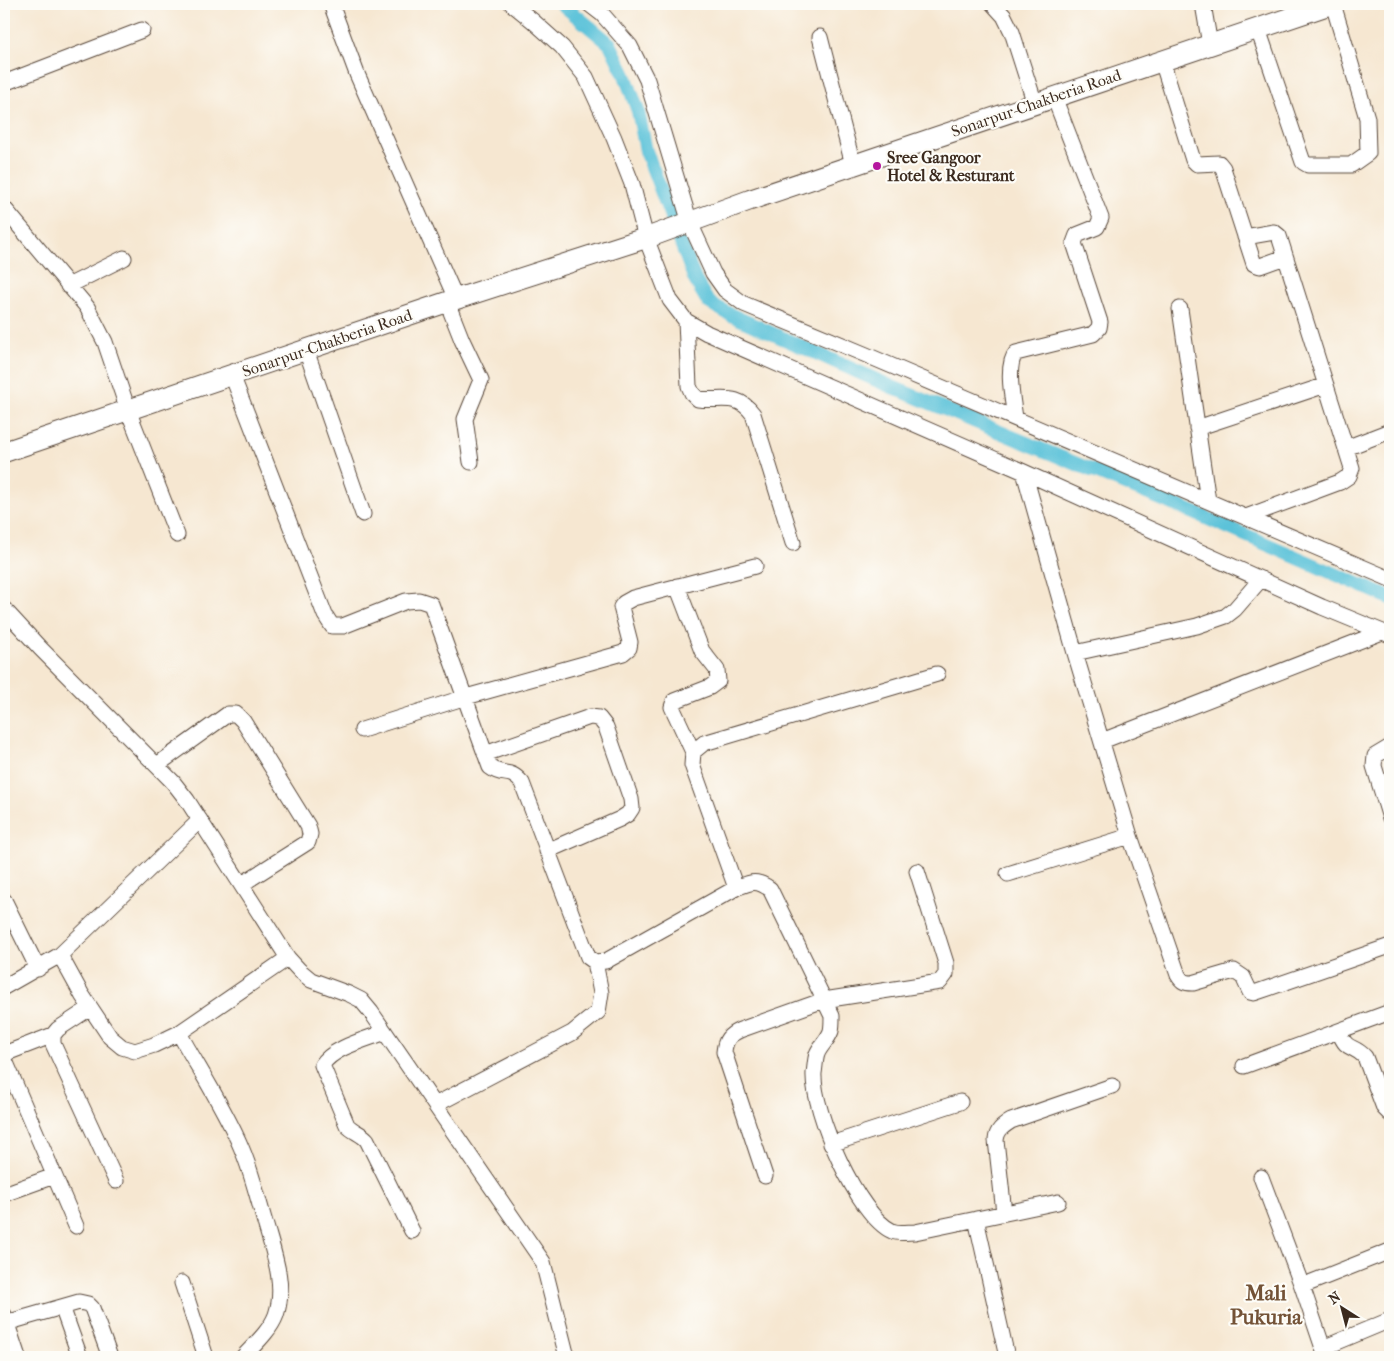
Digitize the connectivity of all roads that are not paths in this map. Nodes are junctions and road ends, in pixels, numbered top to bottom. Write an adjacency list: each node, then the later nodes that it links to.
1 (330, 4): 23 (street)
2 (512, 4): 18 (street)
3 (589, 4): 17 (street)
4 (993, 4): 14 (street)
5 (1203, 4): 10 (street)
6 (1332, 4): 7 (main road, Sonarpur-Chakberia Road); 7 (street)
7 (1258, 29): 10 (main road, Sonarpur-Chakberia Road)
8 (142, 30): 12 (street)
9 (820, 37): 15 (street)
10 (1210, 45): 11 (main road, Sonarpur-Chakberia Road)
11 (1162, 61): 13 (main road, Sonarpur-Chakberia Road); 19 (street)
12 (4, 83)
13 (1054, 98): 14 (main road, Sonarpur-Chakberia Road); 30 (street)
14 (1035, 104): 15 (main road, Sonarpur-Chakberia Road)
15 (853, 165): 17 (main road, Sonarpur-Chakberia Road)
16 (4, 208): 22 (street)
17 (688, 223): 18 (main road, Sonarpur-Chakberia Road); 30 (street)
18 (649, 237): 23 (main road, Sonarpur-Chakberia Road); 25 (street)
19 (1245, 237): 20 (street); 20 (street)
20 (1285, 257): 28 (street)
21 (124, 258): 22 (street)
22 (68, 286): 29 (street)
23 (452, 301): 26 (main road, Sonarpur-Chakberia Road); 35 (street)
24 (1180, 309): 31 (street)
25 (686, 320): 36 (street); 41 (street)
26 (306, 350): 27 (main road, Sonarpur-Chakberia Road); 38 (street)
27 (232, 375): 29 (main road, Sonarpur-Chakberia Road); 50 (street)
28 (1326, 385): 31 (street); 33 (street)
29 (128, 410): 34 (main road, Sonarpur-Chakberia Road); 40 (street)
30 (1014, 418): 37 (street)
31 (1198, 428): 37 (street)
32 (1390, 431): 33 (street)
33 (1346, 448): 39 (street)
34 (4, 452)
35 (470, 462)
36 (1024, 472): 44 (street); 48 (street)
37 (1208, 501): 39 (street)
38 (363, 514)
39 (1246, 517): 43 (street)
40 (177, 535)
41 (793, 543)
42 (755, 566): 45 (street)
43 (1390, 579)
44 (1261, 580): 47 (street); 48 (street)
45 (678, 586): 50 (street); 54 (street)
46 (4, 609): 56 (street)
47 (1386, 634): 52 (street)
48 (1075, 654): 52 (street)
49 (937, 674): 54 (street)
50 (466, 697): 51 (street); 55 (street)
51 (362, 730)
52 (1102, 741): 59 (street)
53 (1390, 748): 57 (street)
54 (693, 752): 64 (street)
55 (485, 754): 60 (street); 60 (street)
56 (157, 765): 58 (street); 63 (street)
57 (1390, 818)
58 (200, 820): 63 (street); 67 (street)
59 (1130, 836): 62 (street); 66 (street)
60 (548, 851): 69 (street)
61 (917, 871): 72 (street)
62 (1008, 874)
63 (242, 884): 68 (street)
64 (736, 888): 69 (street); 72 (street)
65 (4, 900): 70 (street)
66 (1390, 946)
67 (60, 955): 70 (street); 73 (street)
68 (288, 958): 76 (street); 77 (street)
69 (595, 962): 83 (street)
70 (38, 969): 71 (street)
71 (4, 987)
72 (824, 1000): 85 (street); 87 (street)
73 (90, 1008): 77 (street); 78 (street)
74 (1390, 1012): 75 (street)
75 (1339, 1031): 80 (street); 84 (street)
76 (384, 1032): 83 (street); 95 (street)
77 (179, 1033): 107 (street)
78 (53, 1036): 79 (street); 89 (street)
79 (4, 1056): 86 (street)
80 (1244, 1066)
81 (1112, 1086): 92 (street)
82 (960, 1102): 85 (street)
83 (435, 1105): 108 (street)
84 (1390, 1114)
85 (831, 1144): 93 (street)
86 (54, 1176): 90 (street); 94 (street)
87 (765, 1176)
88 (1260, 1177): 98 (street)
89 (116, 1181)
90 (4, 1194)
91 (1058, 1202): 92 (street)
92 (1004, 1213): 93 (street)
93 (976, 1219): 109 (street)
94 (76, 1226)
95 (412, 1231)
96 (1390, 1251): 98 (street)
97 (182, 1283): 106 (street)
98 (1302, 1286): 102 (street)
99 (62, 1307): 100 (street); 104 (street); 105 (street)
100 (5, 1319): 103 (street)
101 (1390, 1320): 102 (street)
102 (1324, 1352)
103 (18, 1357)
104 (80, 1357)
105 (110, 1357)
106 (206, 1357)
107 (243, 1357)
108 (567, 1357)
109 (1007, 1357)

